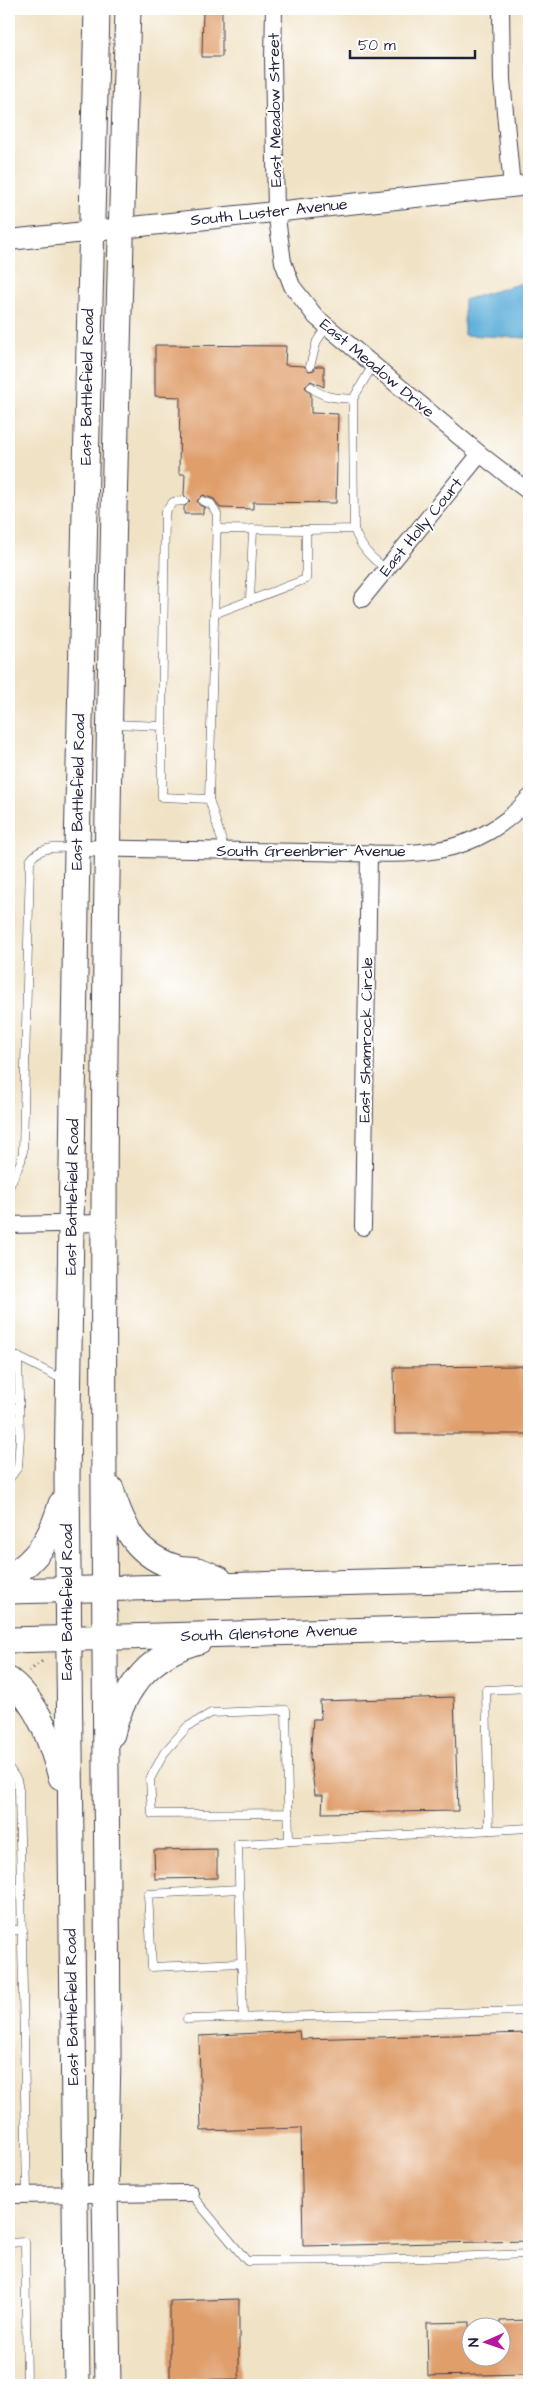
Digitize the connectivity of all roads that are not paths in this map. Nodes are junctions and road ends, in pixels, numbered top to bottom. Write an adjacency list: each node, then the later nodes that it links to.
1 (97, 9): 8 (main road, East Battlefield Road)
2 (128, 9): 7 (main road, East Battlefield Road)
3 (274, 9): 6 (street, East Meadow Street)
4 (501, 9): 5 (street)
5 (520, 186): 6 (street, South Luster Avenue)
6 (276, 211): 7 (street, South Luster Avenue); 10 (street, East Meadow Drive)
7 (121, 228): 8 (street, South Luster Avenue); 27 (main road, East Battlefield Road)
8 (90, 231): 9 (street, South Luster Avenue); 31 (main road, East Battlefield Road)
9 (9, 240)
10 (327, 326): 11 (street, East Meadow Drive); 12 (lane)
11 (373, 365): 14 (lane); 15 (street, East Meadow Drive)
12 (310, 366)
13 (311, 386): 14 (lane)
14 (352, 399): 21 (lane)
15 (480, 454): 16 (street, East Meadow Drive); 23 (street, East Holly Court)
16 (529, 492)
17 (184, 501): 28 (lane)
18 (203, 501): 19 (lane)
19 (216, 529): 20 (lane); 26 (lane)
20 (253, 529): 22 (lane); 25 (lane)
21 (354, 529): 22 (lane); 23 (lane)
22 (306, 530): 25 (lane)
23 (386, 569): 24 (street, East Holly Court)
24 (362, 599)
25 (250, 600): 26 (lane)
26 (214, 614): 30 (lane)
27 (110, 724): 28 (lane); 32 (main road, East Battlefield Road)
28 (162, 726): 30 (lane)
29 (529, 798): 34 (street, South Greenbrier Avenue)
30 (209, 799): 33 (lane)
31 (77, 848): 32 (street, South Greenbrier Avenue); 35 (lane); 37 (main road, East Battlefield Road)
32 (108, 849): 33 (street, South Greenbrier Avenue); 36 (main road, East Battlefield Road)
33 (225, 851): 34 (street, South Greenbrier Avenue)
34 (369, 852): 39 (street, East Shamrock Circle)
35 (9, 1186)
36 (104, 1223): 37 (street); 54 (main road, East Battlefield Road)
37 (71, 1224): 38 (street); 47 (main road, East Battlefield Road)
38 (9, 1225)
39 (363, 1228)
40 (9, 1330): 41 (lane)
41 (9, 1337)
42 (9, 1357): 43 (lane)
43 (18, 1357): 45 (lane); 47 (lane)
44 (9, 1372): 45 (lane)
45 (18, 1372): 48 (lane)
46 (9, 1381): 48 (lane)
47 (68, 1382): 56 (main road, East Battlefield Road)
48 (18, 1385): 49 (lane); 51 (lane)
49 (9, 1389)
50 (9, 1398): 51 (lane)
51 (19, 1398): 53 (lane)
52 (9, 1408): 53 (lane)
53 (19, 1408): 55 (lane)
54 (104, 1468): 59 (main road); 60 (main road, East Battlefield Road)
55 (9, 1479)
56 (67, 1480): 57 (main road); 61 (main road, East Battlefield Road)
57 (9, 1577)
58 (529, 1578): 59 (main road)
59 (236, 1585): 60 (main road)
60 (104, 1588): 61 (main road); 65 (main road, East Battlefield Road)
61 (67, 1589): 62 (main road); 66 (main road, East Battlefield Road)
62 (9, 1590)
63 (529, 1626): 64 (main road, South Glenstone Avenue)
64 (225, 1633): 65 (main road, South Glenstone Avenue); 70 (main road)
65 (105, 1638): 66 (main road, South Glenstone Avenue); 70 (main road, East Battlefield Road)
66 (67, 1639): 67 (main road, South Glenstone Avenue); 72 (main road, East Battlefield Road)
67 (9, 1640)
68 (18, 1677): 72 (main road)
69 (529, 1688): 75 (lane)
70 (106, 1759): 84 (main road, East Battlefield Road)
71 (9, 1768): 79 (lane)
72 (70, 1808): 87 (main road, East Battlefield Road)
73 (288, 1813): 73 (lane); 76 (lane)
74 (529, 1828): 75 (lane)
75 (489, 1830): 76 (lane)
76 (289, 1841): 77 (lane)
77 (239, 1889): 80 (lane); 80 (lane)
78 (9, 1930): 79 (lane)
79 (23, 1930): 86 (lane)
80 (242, 1963): 82 (lane)
81 (529, 2011): 82 (lane)
82 (243, 2017): 83 (lane)
83 (187, 2019)
84 (105, 2193): 85 (street); 87 (street); 93 (main road, East Battlefield Road)
85 (190, 2193): 90 (lane)
86 (27, 2194): 87 (street); 88 (street)
87 (75, 2194): 92 (main road, East Battlefield Road)
88 (9, 2195)
89 (9, 2242): 91 (lane)
90 (529, 2254)
91 (26, 2385)
92 (78, 2385)
93 (108, 2385)

